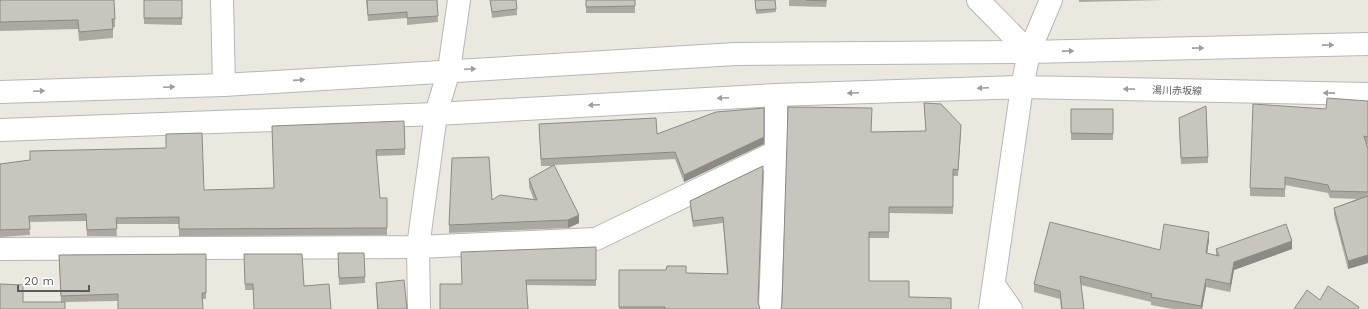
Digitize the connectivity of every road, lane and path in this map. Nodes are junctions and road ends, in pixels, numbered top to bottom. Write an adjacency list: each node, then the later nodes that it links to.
1 (222, 0): 8 (street)
2 (459, 0): 7 (street)
3 (978, 0): 6 (street)
4 (1051, 0): 6 (street)
5 (1368, 44): 6 (street, one-way to 5)
6 (1029, 52): 7 (street, one-way to 6); 9 (street)
7 (449, 70): 8 (street, one-way to 7); 13 (street)
8 (224, 85): 10 (street, one-way to 8)
9 (1022, 87): 11 (street, 湯川赤坂線, one-way to 9); 12 (street, 湯川赤坂線, one-way to 12); 18 (street)
10 (0, 92)
11 (1368, 94)
12 (776, 95): 13 (street, 湯川赤坂線, one-way to 13); 15 (street)
13 (436, 114): 14 (street, 湯川赤坂線); 16 (street)
14 (0, 130)
15 (776, 152): 16 (street); 20 (street)
16 (418, 247): 17 (street); 19 (street)
17 (0, 249)
18 (994, 285): 21 (street); 22 (street)
19 (419, 309)
20 (770, 309)
21 (990, 309)
22 (1011, 309)

